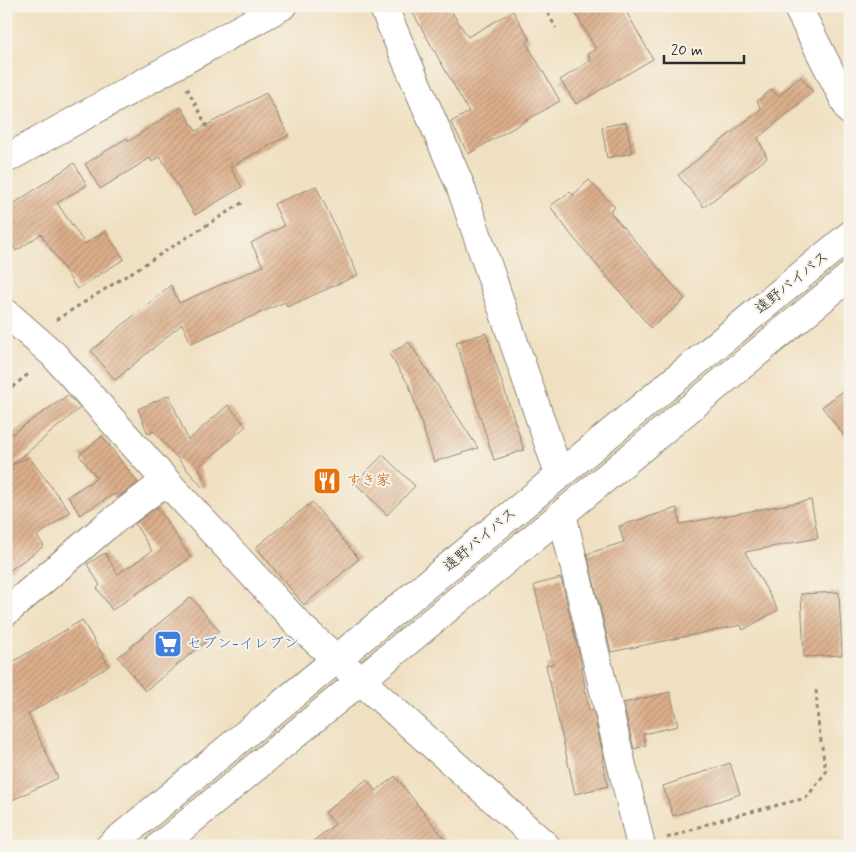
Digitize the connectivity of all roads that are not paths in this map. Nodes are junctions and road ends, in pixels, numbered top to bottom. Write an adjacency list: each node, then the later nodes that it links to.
1 (282, 6): 5 (main road)
2 (383, 6): 9 (main road)
3 (797, 6): 4 (main road)
4 (850, 112)
5 (6, 159)
6 (850, 235): 9 (main road, 遠野バイパス)
7 (850, 276): 11 (main road, 遠野バイパス)
8 (6, 313): 10 (main road)
9 (559, 474): 13 (main road, 遠野バイパス)
10 (166, 481): 12 (main road); 13 (main road)
11 (562, 514): 14 (main road, 遠野バイパス); 15 (main road)
12 (6, 612)
13 (336, 660): 14 (main road); 16 (main road, 遠野バイパス)
14 (361, 682): 17 (main road, 遠野バイパス); 18 (main road)
15 (652, 843)
16 (110, 846)
17 (160, 846)
18 (546, 846)

